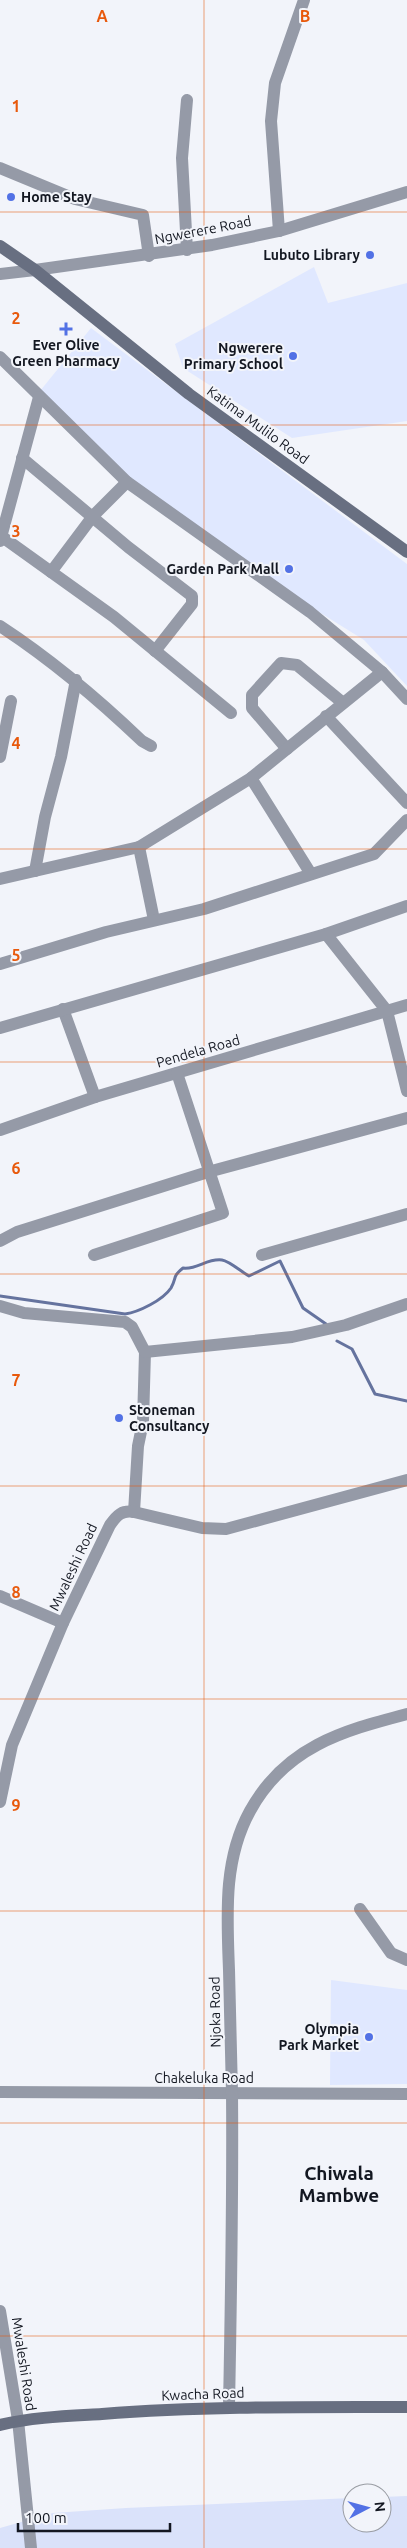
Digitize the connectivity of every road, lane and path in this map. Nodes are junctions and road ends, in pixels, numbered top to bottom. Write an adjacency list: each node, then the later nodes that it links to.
1 (304, 0): 5 (street)
2 (187, 100): 7 (street)
3 (0, 168): 8 (street)
4 (407, 192): 5 (street, Ngwerere Road)
5 (279, 231): 7 (street, Ngwerere Road)
6 (0, 246): 9 (main road, Katima Mulilo Road)
7 (187, 250): 8 (street, Ngwerere Road)
8 (149, 256): 9 (street, Ngwerere Road)
9 (35, 270): 10 (street, Ngwerere Road); 17 (main road, Katima Mulilo Road)
10 (0, 274)
11 (0, 357): 12 (street)
12 (39, 397): 13 (street); 14 (street)
13 (22, 458): 15 (street); 16 (street)
14 (126, 482): 15 (street); 21 (street)
15 (93, 516): 18 (street); 20 (street)
16 (1, 539): 18 (street)
17 (407, 552)
18 (50, 572): 20 (street)
19 (0, 626): 22 (street)
20 (155, 651): 26 (street)
21 (382, 672): 23 (street); 25 (street)
22 (76, 680): 29 (street); 36 (street)
23 (407, 699)
24 (11, 701): 28 (street)
25 (343, 703): 27 (street); 30 (street)
26 (231, 714)
27 (326, 716): 30 (street); 33 (street)
28 (3, 725): 31 (street)
29 (151, 746)
30 (287, 749): 32 (street)
31 (0, 758)
32 (251, 778): 35 (street); 37 (street)
33 (407, 803)
34 (407, 820): 37 (street)
35 (139, 848): 36 (street); 40 (street)
36 (35, 871): 38 (street)
37 (311, 874): 40 (street)
38 (0, 879)
39 (407, 906): 41 (street)
40 (154, 920): 42 (street)
41 (326, 934): 44 (street); 45 (street)
42 (0, 964)
43 (407, 1004): 45 (street, Pendela Road)
44 (63, 1009): 46 (street); 49 (street)
45 (387, 1011): 47 (street, Pendela Road); 48 (street)
46 (0, 1028)
47 (177, 1073): 49 (street, Pendela Road); 52 (street)
48 (407, 1091)
49 (94, 1097): 51 (street, Pendela Road)
50 (407, 1118): 52 (street)
51 (1, 1128)
52 (208, 1172): 54 (street); 55 (street)
53 (407, 1214): 56 (street)
54 (0, 1240)
55 (94, 1255)
56 (262, 1255)
57 (407, 1304): 59 (street)
58 (0, 1306): 59 (street)
59 (144, 1352): 61 (street)
60 (407, 1480): 61 (street)
61 (134, 1512): 63 (street, Mwaleshi Road)
62 (0, 1596): 63 (street)
63 (63, 1623): 65 (street, Mwaleshi Road)
64 (407, 1714): 69 (street, Njoka Road)
65 (0, 1802)
66 (360, 1909): 67 (street)
67 (407, 1960)
68 (0, 2092): 69 (street, Chakeluka Road)
69 (232, 2094): 70 (street, Chakeluka Road); 73 (street, Njoka Road)
70 (407, 2094)
71 (0, 2311): 74 (street, Mwaleshi Road)
72 (407, 2406): 73 (main road, Kwacha Road)
73 (229, 2407): 74 (main road, Kwacha Road)
74 (18, 2420): 75 (main road, Kwacha Road); 76 (street, Mwaleshi Road)
75 (0, 2425)
76 (31, 2548)

